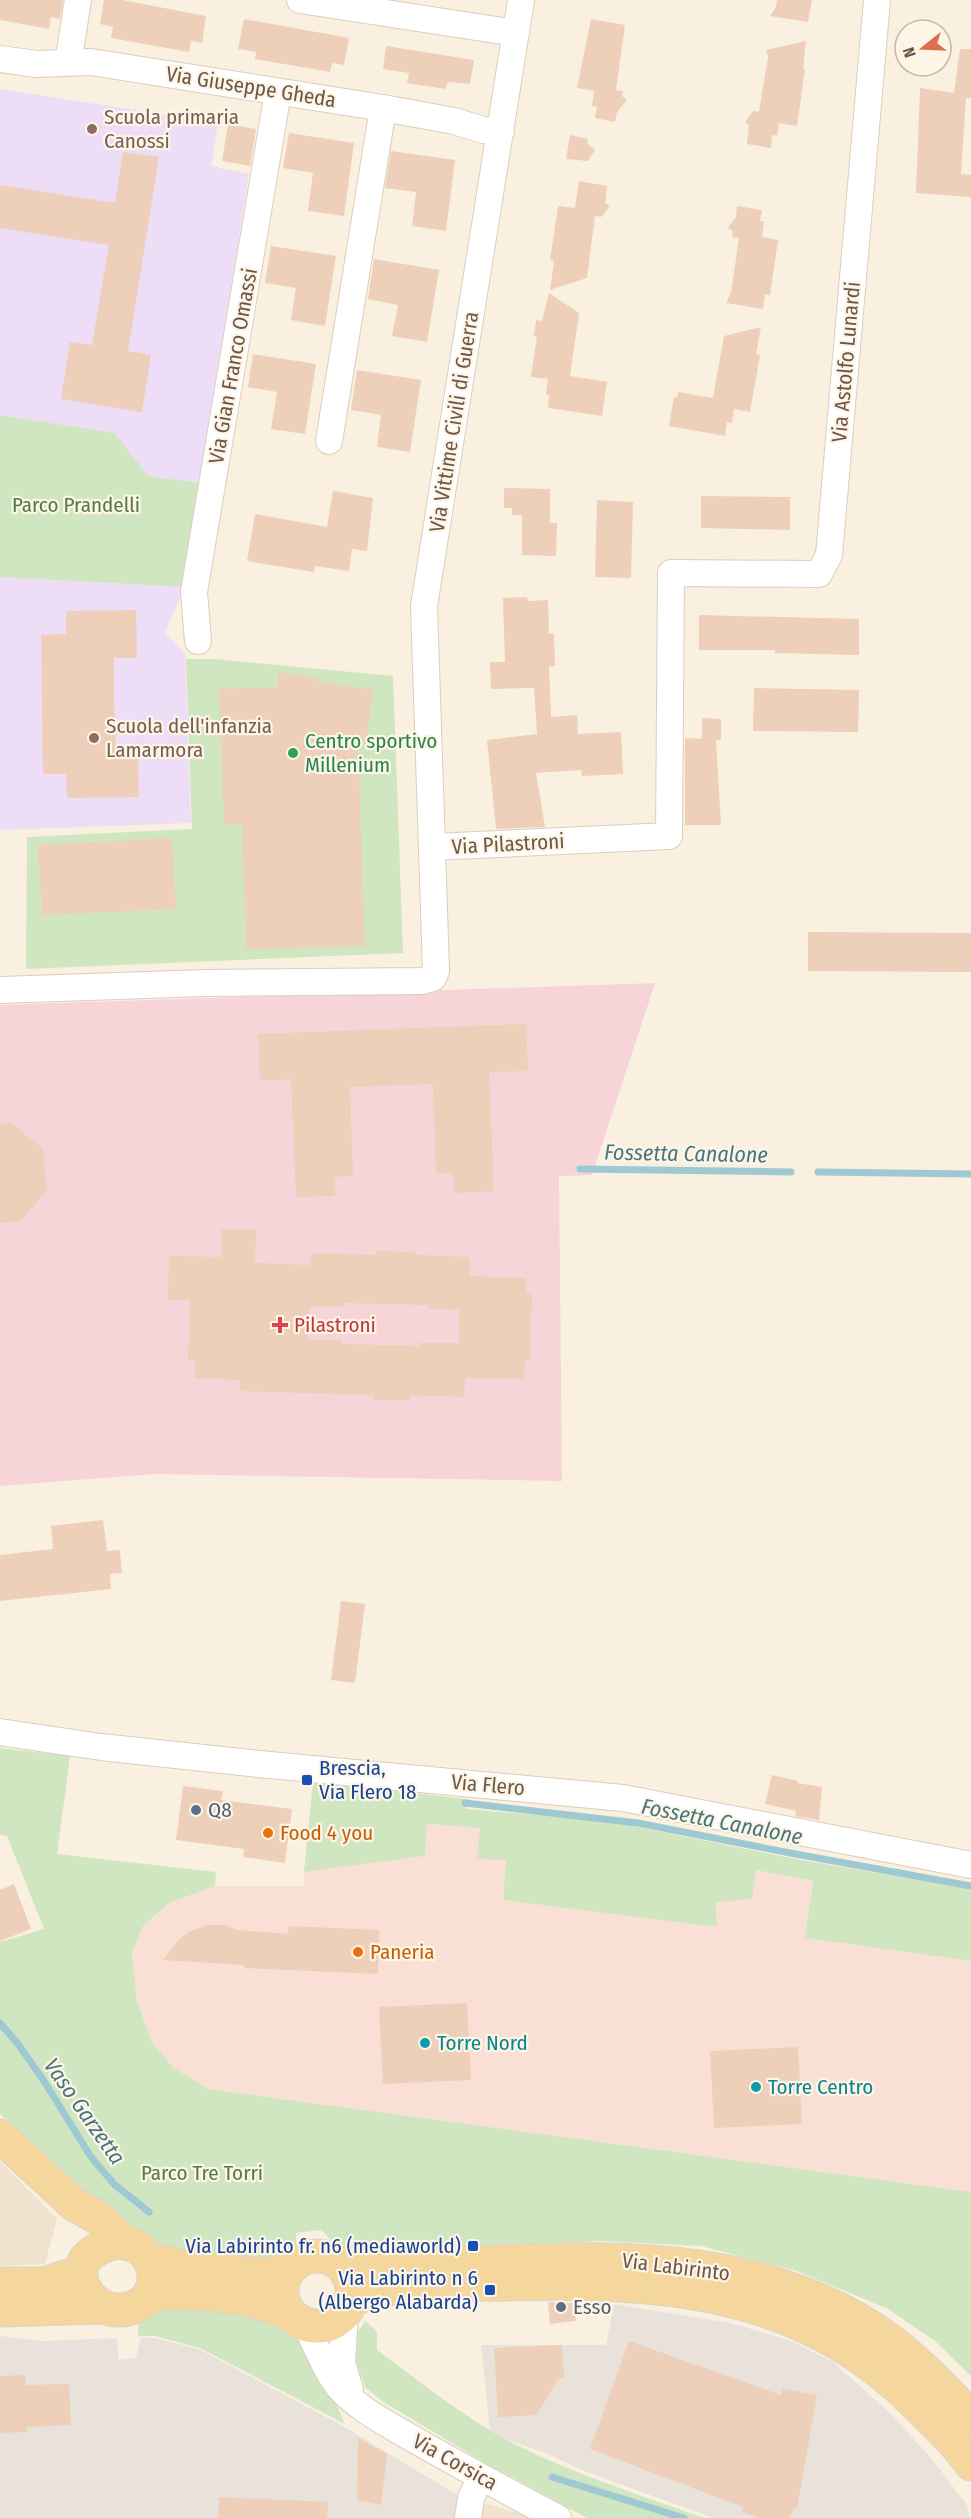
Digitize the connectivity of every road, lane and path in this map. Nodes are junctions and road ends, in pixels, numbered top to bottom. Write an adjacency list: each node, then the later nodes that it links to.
1 (78, 0): 7 (street)
2 (300, 0): 5 (street)
3 (521, 0): 5 (street, Via Vittime Civili di Guerra)
4 (877, 0): 12 (street, Via Astolfo Lunardi)
5 (516, 33): 10 (street, Via Vittime Civili di Guerra)
6 (0, 59): 7 (street, Via Giuseppe Gheda)
7 (68, 63): 8 (street, Via Giuseppe Gheda)
8 (278, 92): 9 (street, Via Giuseppe Gheda); 13 (street, Via Gian Franco Omassi)
9 (383, 108): 10 (street, Via Giuseppe Gheda); 11 (street)
10 (501, 131): 14 (street, Via Vittime Civili di Guerra)
11 (329, 441)
12 (671, 573): 14 (street, Via Pilastroni)
13 (198, 641)
14 (433, 847): 15 (street, Via Pilastroni)
15 (0, 990)
16 (0, 1732): 17 (street, Via Flero)
17 (971, 1865)
18 (0, 2136): 19 (main road)
19 (75, 2205): 20 (main road); 22 (main road)
20 (138, 2251): 22 (main road); 23 (main road); 25 (main road)
21 (337, 2261): 23 (main road); 26 (main road); 31 (main road, Via Labirinto)
22 (86, 2263): 24 (main road); 27 (main road)
23 (288, 2270): 29 (main road, Via Corsica)
24 (0, 2284)
25 (150, 2295): 27 (main road); 29 (main road)
26 (348, 2306): 29 (main road); 30 (street); 32 (main road, Via Labirinto)
27 (100, 2307): 28 (main road)
28 (0, 2310)
29 (298, 2319): 30 (street, Via Corsica)
30 (354, 2401): 33 (street, Via Corsica)
31 (971, 2417)
32 (971, 2464)
33 (480, 2478): 34 (street); 35 (street, Via Corsica)
34 (468, 2518)
35 (558, 2518)

